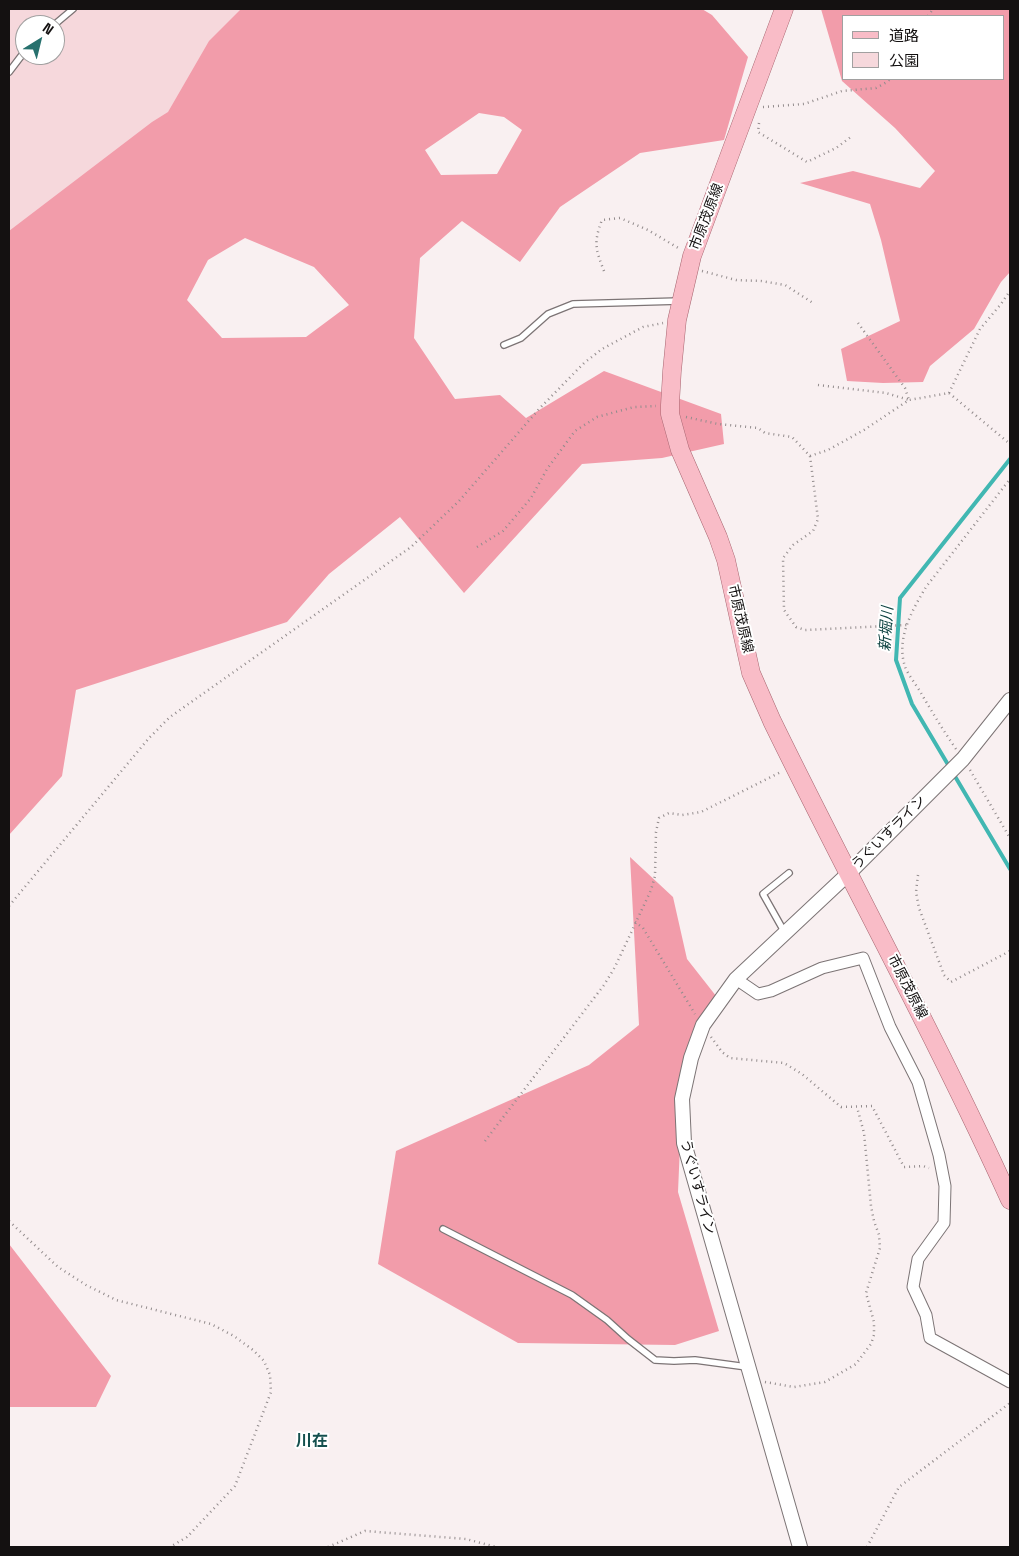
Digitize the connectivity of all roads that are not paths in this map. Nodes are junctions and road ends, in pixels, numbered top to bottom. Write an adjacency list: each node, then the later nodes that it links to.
1 (784, 9): 2 (main road, 市原茂原線)
2 (680, 300): 3 (lane); 6 (main road, 市原茂原線)
3 (504, 345)
4 (1010, 700): 6 (street, うぐいすライン)
5 (789, 873): 7 (lane)
6 (849, 874): 7 (street, うぐいすライン); 9 (main road, 市原茂原線)
7 (785, 933): 8 (street, うぐいすライン)
8 (736, 979): 11 (street, うぐいすライン); 12 (street)
9 (1010, 1200)
10 (444, 1229): 11 (lane)
11 (750, 1373): 13 (street, うぐいすライン)
12 (1010, 1382)
13 (800, 1547)

